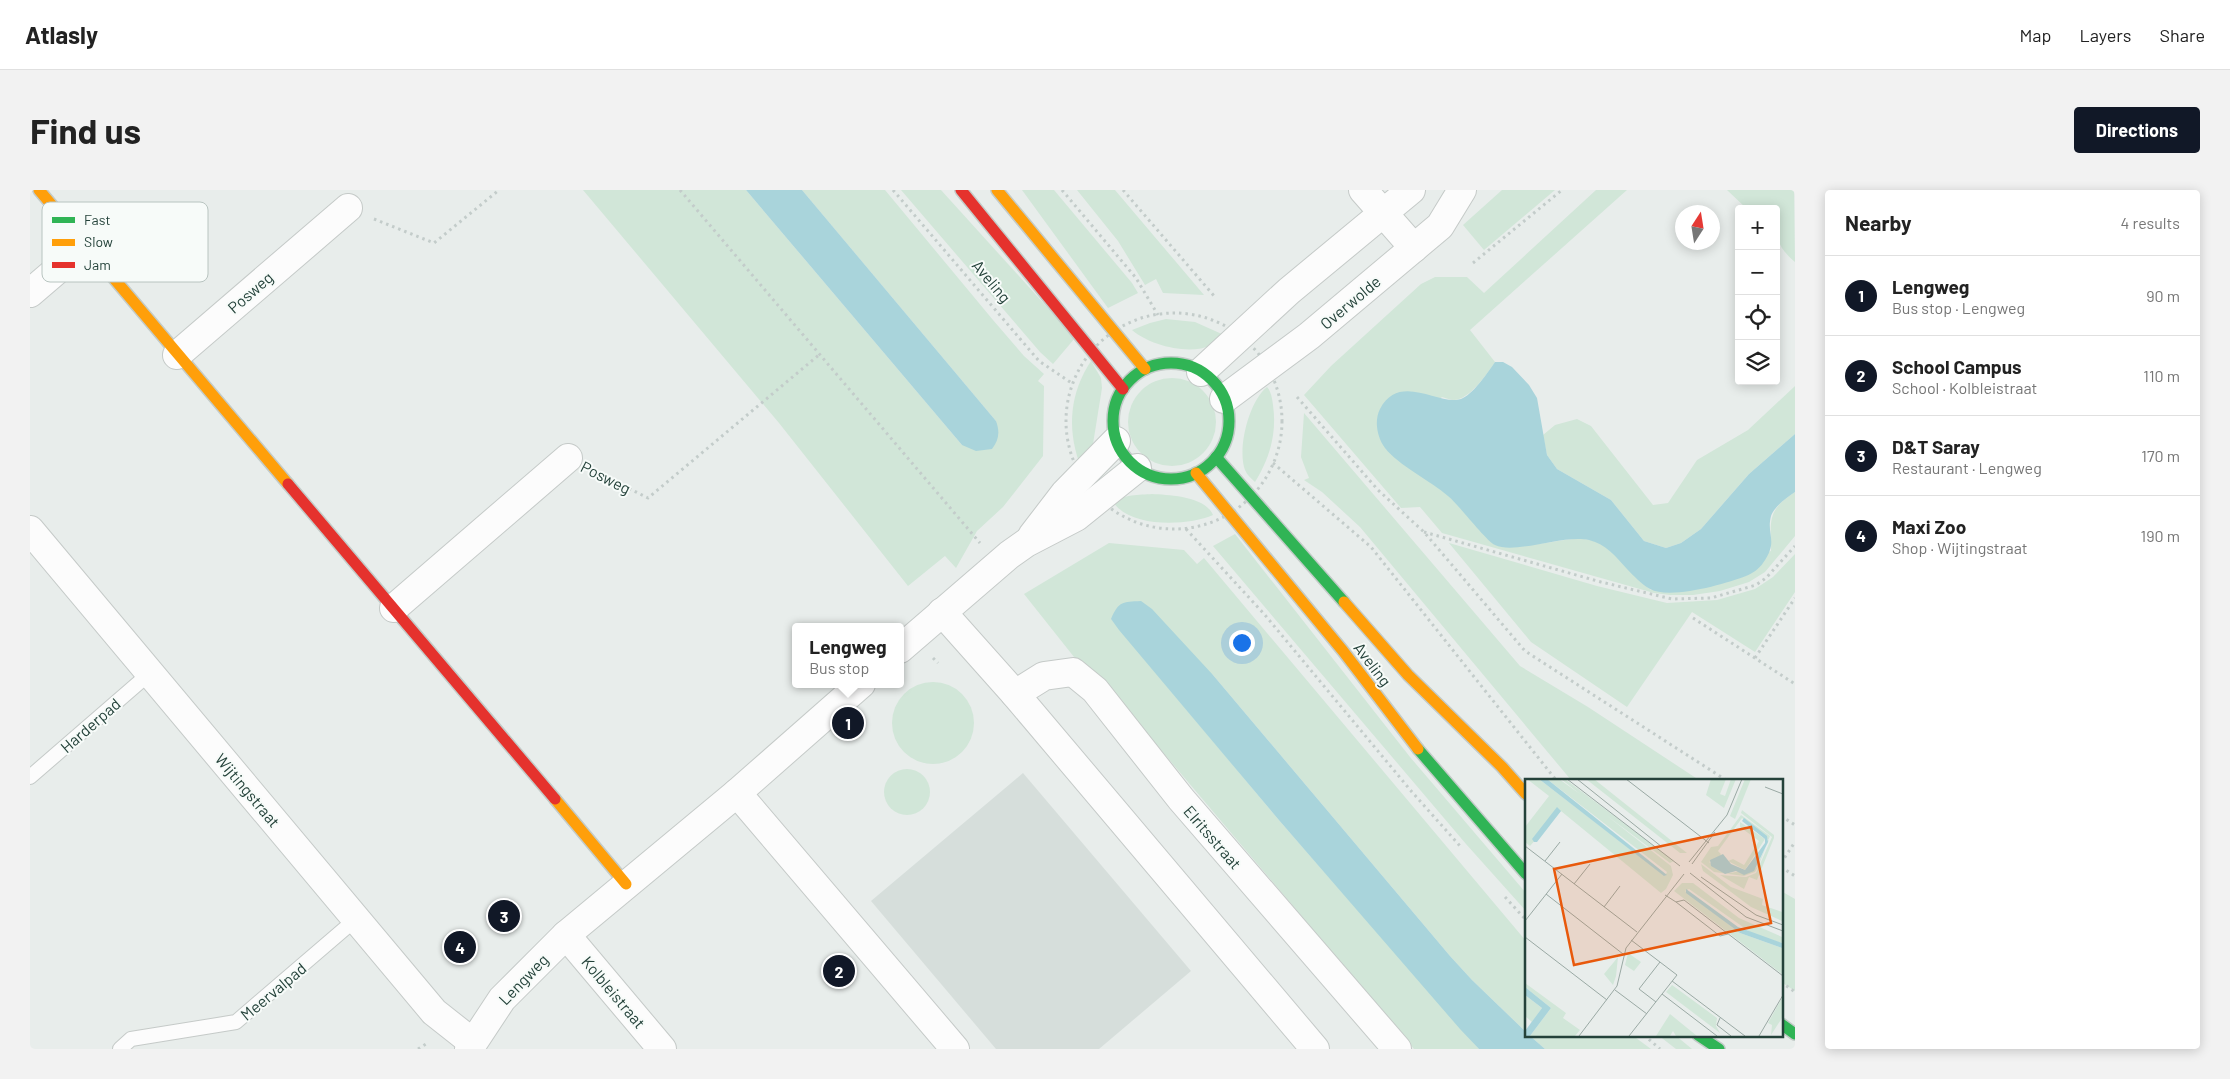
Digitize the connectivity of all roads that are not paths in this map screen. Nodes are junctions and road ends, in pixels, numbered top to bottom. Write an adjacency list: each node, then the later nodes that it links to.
1 (39, 190): 7 (main road)
2 (961, 190): 17 (main road, Aveling)
3 (997, 190): 15 (main road)
4 (1363, 190): 9 (street)
5 (1411, 190): 9 (street)
6 (1462, 190): 10 (street, Overwolde)
7 (49, 202)
8 (348, 208): 14 (street, Posweg)
9 (1383, 213): 10 (street); 16 (street)
10 (1414, 248): 18 (street, Overwolde)
11 (43, 282): 13 (street)
12 (116, 282): 14 (main road)
13 (30, 293)
14 (177, 356): 26 (main road)
15 (1145, 369): 16 (main road); 17 (main road)
16 (1201, 372): 18 (main road)
17 (1123, 389): 19 (main road)
18 (1224, 398): 20 (main road)
19 (1116, 441): 22 (main road); 25 (street)
20 (1216, 457): 23 (main road); 33 (main road, Aveling)
21 (568, 458): 26 (street, Posweg)
22 (1137, 468): 23 (main road); 25 (street)
23 (1196, 473): 35 (main road, Aveling)
24 (30, 530): 29 (street, Wijtingstraat)
25 (1026, 543): 27 (street)
26 (394, 608): 36 (main road)
27 (942, 612): 28 (street); 31 (street)
28 (904, 645)
29 (150, 673): 32 (lane, Harderpad); 37 (street, Wijtingstraat)
30 (856, 688): 34 (street, Lengweg)
31 (1015, 694): 46 (street); 47 (street, Elritsstraat)
32 (30, 776)
33 (1525, 793)
34 (737, 794): 36 (street, Lengweg); 45 (street)
35 (1525, 873)
36 (626, 884): 38 (street, Lengweg)
37 (356, 919): 42 (street, Wijtingstraat); 43 (lane, Meervalpad)
38 (566, 935): 42 (street, Lengweg); 44 (street, Kolbleistraat)
39 (1782, 1025): 40 (main road)
40 (1795, 1034)
41 (1700, 1036): 48 (main road)
42 (471, 1046)
43 (120, 1049)
44 (662, 1049)
45 (955, 1049)
46 (1315, 1049)
47 (1397, 1049)
48 (1719, 1049)

